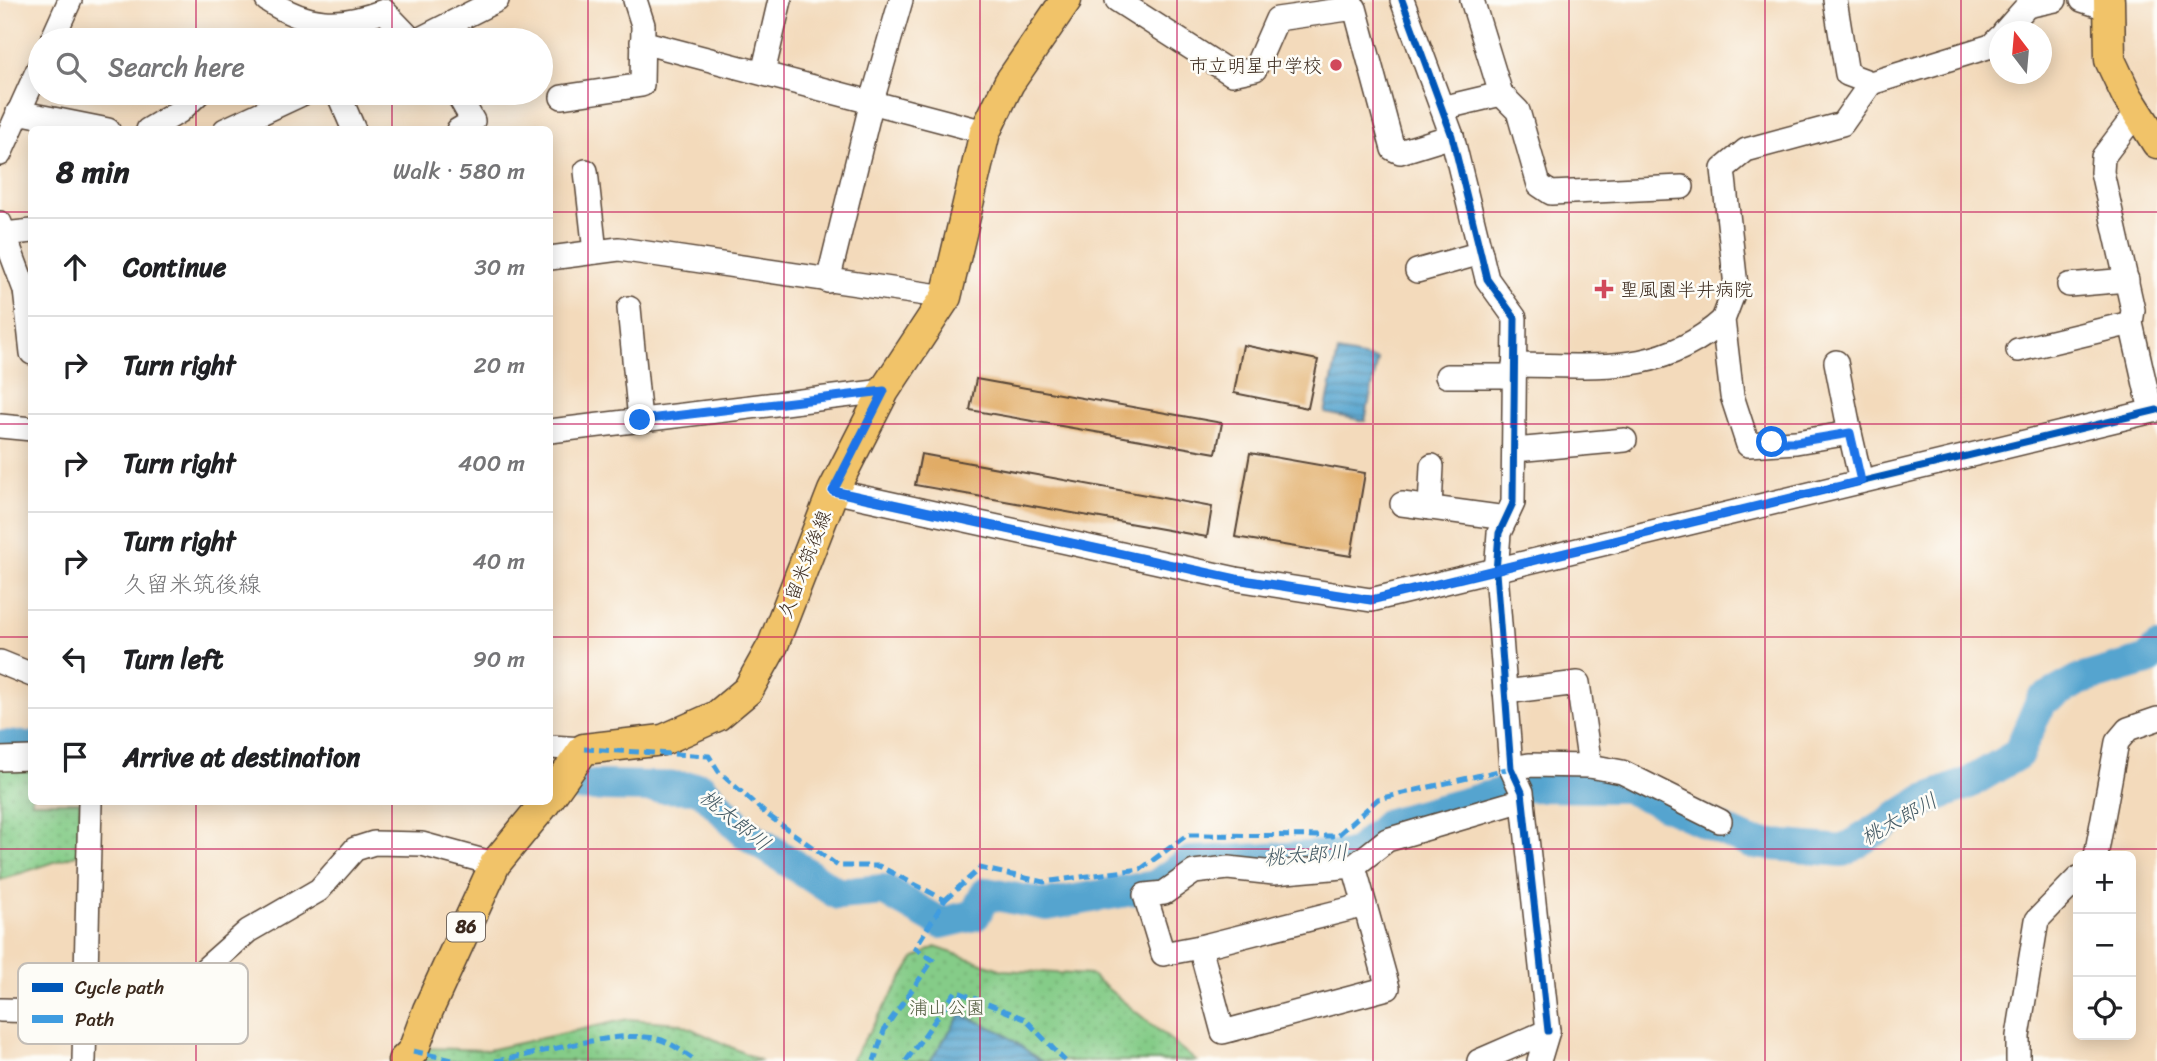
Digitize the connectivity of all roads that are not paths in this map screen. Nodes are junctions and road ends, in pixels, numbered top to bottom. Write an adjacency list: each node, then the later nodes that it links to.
1 (70, 0): 15 (street)
2 (267, 0): 16 (street)
3 (497, 0): 17 (street)
4 (635, 0): 18 (street)
5 (780, 0): 20 (street)
6 (901, 0): 25 (street)
7 (1066, 0): 38 (main road, 久留米筑後線)
8 (1117, 0): 39 (street)
9 (1402, 0): 30 (street)
10 (1472, 0): 23 (street)
11 (1835, 0): 21 (street)
12 (2055, 0): 14 (street)
13 (2100, 3): 37 (main road)
14 (2014, 21)
15 (57, 28)
16 (408, 28)
17 (443, 28)
18 (642, 42): 20 (street); 24 (street)
19 (1989, 47): 21 (street)
20 (764, 73): 25 (street)
21 (1871, 83): 54 (street)
22 (28, 91): 31 (street)
23 (1501, 94): 30 (street); 42 (street)
24 (562, 97)
25 (872, 101): 38 (street); 50 (street)
26 (186, 105): 33 (street)
27 (279, 105): 34 (street)
28 (343, 105): 35 (street)
29 (464, 105): 36 (street)
30 (1442, 108): 39 (street)
31 (18, 112): 32 (street); 40 (street)
32 (88, 126)
33 (155, 126)
34 (234, 126)
35 (352, 126)
36 (465, 126)
37 (2151, 130): 49 (street)
38 (985, 132): 52 (main road, 久留米筑後線)
39 (1452, 136): 46 (street)
40 (0, 154)
41 (586, 171): 45 (street)
42 (1682, 187)
43 (2, 228): 44 (street); 55 (street)
44 (28, 231)
45 (595, 252): 47 (street); 50 (street)
46 (1480, 253): 48 (street); 59 (street)
47 (553, 258)
48 (1417, 271)
49 (2127, 280): 51 (street); 56 (street)
50 (828, 281): 52 (street)
51 (2069, 285)
52 (946, 297): 61 (main road, 久留米筑後線)
53 (629, 308): 63 (street)
54 (1723, 320): 59 (street); 67 (street)
55 (28, 322)
56 (2131, 323): 57 (street); 62 (street)
57 (2018, 349)
58 (1836, 362): 67 (street)
59 (1514, 371): 60 (street); 69 (street)
60 (1447, 376)
61 (884, 391): 63 (street); 72 (main road, 久留米筑後線)
62 (2154, 411): 71 (street)
63 (640, 420): 66 (street)
64 (0, 426): 65 (street)
65 (28, 429)
66 (553, 431)
67 (1850, 433): 71 (street)
68 (1625, 440): 69 (street)
69 (1515, 450): 75 (street)
70 (1432, 466): 74 (street)
71 (1861, 481): 76 (street)
72 (833, 491): 76 (street); 82 (main road, 久留米筑後線)
73 (1402, 504): 74 (street)
74 (1430, 508): 75 (street)
75 (1506, 519): 76 (street)
76 (1496, 572): 79 (street)
77 (0, 662): 78 (street)
78 (28, 673)
79 (1505, 692): 85 (street); 86 (street)
80 (2157, 719): 92 (street)
81 (553, 747): 82 (street)
82 (584, 749): 87 (main road)
83 (28, 758): 84 (street)
84 (0, 759)
85 (1590, 766): 86 (street); 91 (street)
86 (1510, 768): 88 (street)
87 (553, 793)
88 (1523, 800): 94 (street); 102 (street)
89 (90, 805): 98 (street)
90 (544, 805): 93 (main road, 86)
91 (1720, 821)
92 (2097, 851)
93 (495, 864): 99 (street); 103 (main road, 86)
94 (1354, 866): 96 (street); 97 (street)
95 (2073, 883): 106 (street)
96 (1365, 905): 97 (street); 97 (street)
97 (1200, 947)
98 (85, 963)
99 (212, 963)
100 (0, 1010): 101 (street)
101 (18, 1010)
102 (1548, 1031): 104 (street); 105 (street)
103 (403, 1061)
104 (1479, 1061)
105 (1539, 1061)
106 (2018, 1061)

